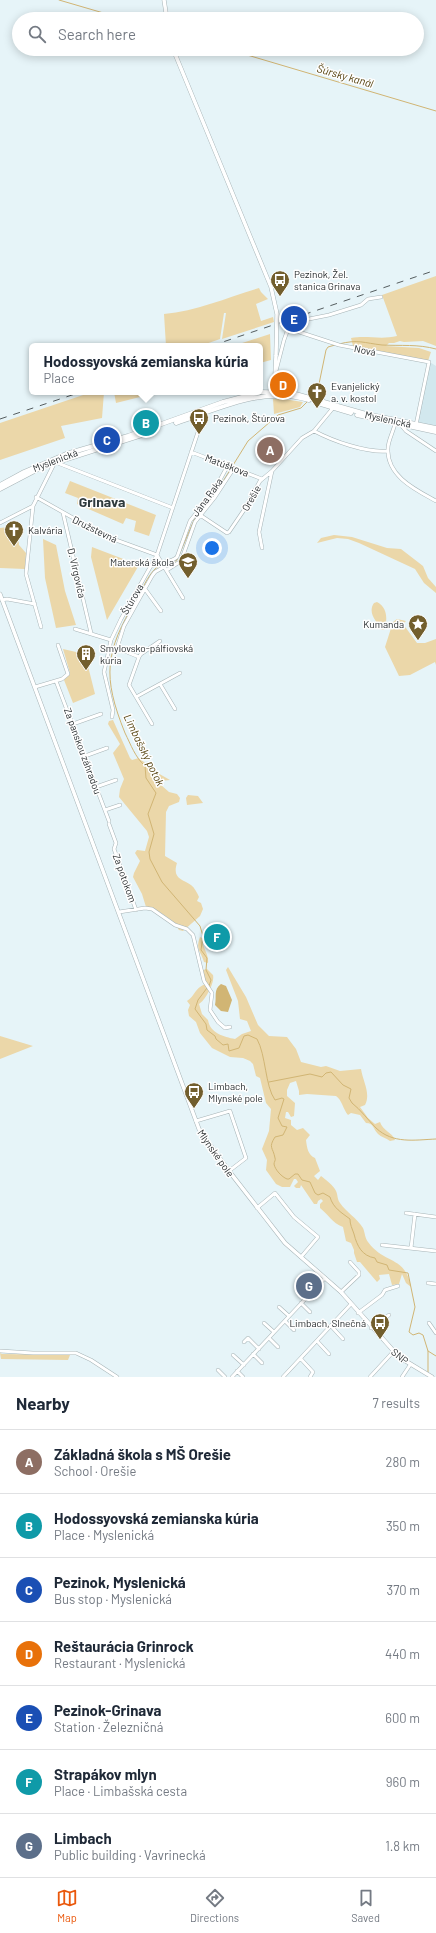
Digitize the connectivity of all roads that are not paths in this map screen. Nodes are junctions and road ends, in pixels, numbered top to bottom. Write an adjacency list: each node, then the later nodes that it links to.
1 (164, 0): 2 (street)
2 (165, 12)
3 (176, 56): 6 (street, bridge)
4 (381, 297): 5 (street)
5 (290, 329): 6 (street); 16 (street, Nová)
6 (274, 377): 8 (street)
7 (263, 394): 8 (main road, Myslenická)
8 (274, 394): 10 (main road, Myslenická)
9 (250, 395): 12 (main road, Myslenická)
10 (309, 399): 11 (main road, Myslenická); 13 (main road, Myslenická)
11 (334, 408): 14 (main road, Myslenická); 18 (street, Orešie)
12 (198, 413): 22 (street, Štúrova); 23 (main road, Myslenická); 27 (main road, Myslenická)
13 (407, 423): 15 (main road); 16 (main road, Myslenická)
14 (395, 424): 15 (main road, Myslenická); 20 (street)
15 (402, 425): 16 (main road, Myslenická); 21 (street, Myslenická)
16 (416, 426): 17 (main road, Myslenická); 19 (main road, Myslenická)
17 (436, 428)
18 (314, 431): 20 (street); 25 (street, Orešie)
19 (436, 432)
20 (388, 451): 29 (street)
21 (436, 451)
22 (192, 452): 24 (street, Matúškova); 31 (street, Štúrova)
23 (55, 462): 27 (main road, Myslenická); 28 (street); 31 (street)
24 (231, 467): 26 (street, Matúškova); 33 (street); 37 (street, Jána Raka)
25 (272, 471): 26 (street, Orešie); 35 (street)
26 (262, 479): 33 (street, Orešie)
27 (0, 487)
28 (36, 497): 30 (street); 32 (street, Družstevná)
29 (436, 501)
30 (33, 506): 34 (street); 44 (street)
31 (173, 508): 36 (street, Štúrova)
32 (63, 513): 36 (street, Družstevná); 48 (street, D. Virgoviča)
33 (200, 515): 39 (street)
34 (0, 524)
35 (262, 548)
36 (157, 555): 37 (street); 38 (street, Štúrova)
37 (160, 562): 38 (street); 39 (street)
38 (150, 567): 49 (street, Štúrova)
39 (165, 569): 40 (street); 42 (street)
40 (145, 589): 45 (street); 52 (street)
41 (0, 594): 43 (street, Mlynské pole)
42 (183, 598)
43 (2, 600): 44 (street); 56 (street, Mlynské pole)
44 (35, 604): 46 (street)
45 (161, 611)
46 (41, 627)
47 (75, 629): 48 (street)
48 (91, 633): 49 (street)
49 (111, 640): 60 (street, Štúrova)
50 (160, 641): 52 (street)
51 (58, 645): 54 (street)
52 (139, 657): 57 (street)
53 (180, 673): 55 (street)
54 (56, 681): 56 (street); 61 (street, Za panskou záhradou)
55 (160, 684): 57 (street); 58 (street)
56 (35, 687): 71 (street, Mlynské pole)
57 (136, 697): 62 (street)
58 (175, 710)
59 (101, 714): 61 (street)
60 (112, 717)
61 (73, 724): 64 (street, Za panskou záhradou)
62 (152, 724)
63 (107, 748): 64 (street)
64 (85, 756): 66 (street, Za panskou záhradou)
65 (116, 780): 66 (street)
66 (96, 787): 68 (street, Za panskou záhradou)
67 (120, 805): 68 (street)
68 (105, 810): 69 (street, Za panskou záhradou)
69 (109, 822): 70 (street, Za potokom)
70 (136, 910): 71 (street); 72 (street)
71 (119, 912): 73 (street, Mlynské pole)
72 (230, 1027)
73 (196, 1121): 74 (street, Mlynské pole); 74 (street)
74 (229, 1171): 75 (street, Mlynské pole)
75 (257, 1208): 82 (street, Mlynské pole); 82 (street)
76 (406, 1213): 77 (street)
77 (415, 1214): 78 (street); 80 (street)
78 (436, 1217)
79 (382, 1245): 80 (street)
80 (411, 1248): 81 (street)
81 (436, 1251)
82 (301, 1257): 84 (street, Mlynské pole)
83 (350, 1262): 88 (street)
84 (325, 1278): 88 (street, Mlynské pole); 89 (street)
85 (428, 1283): 86 (street)
86 (436, 1284)
87 (398, 1286): 93 (street)
88 (341, 1292): 90 (street, Mlynské pole)
89 (301, 1303): 92 (street); 95 (street)
90 (351, 1304): 93 (street, SNP); 99 (street)
91 (279, 1307): 95 (street)
92 (310, 1312)
93 (358, 1312): 100 (street, SNP)
94 (389, 1315): 100 (street)
95 (289, 1316): 96 (street)
96 (285, 1321): 101 (street); 102 (street)
97 (264, 1323): 102 (street)
98 (429, 1323): 103 (street)
99 (332, 1326): 105 (street); 106 (street)
100 (372, 1329): 111 (street, SNP)
101 (294, 1330)
102 (274, 1332): 104 (street)
103 (436, 1333)
104 (269, 1338): 108 (street); 109 (street)
105 (343, 1339)
106 (317, 1341): 113 (street); 115 (street)
107 (244, 1342): 109 (street)
108 (278, 1346)
109 (259, 1349): 112 (street)
110 (0, 1351): 122 (street)
111 (393, 1352): 118 (street, SNP); 128 (street)
112 (253, 1354): 116 (street); 117 (street)
113 (329, 1354)
114 (233, 1355): 117 (street)
115 (301, 1359): 126 (street); 127 (street)
116 (262, 1363)
117 (244, 1365): 120 (street)
118 (410, 1365): 121 (street, SNP); 129 (street)
119 (218, 1370): 123 (street)
120 (237, 1371): 124 (street); 125 (street)
121 (431, 1376)
122 (117, 1377)
123 (225, 1377)
124 (232, 1377)
125 (243, 1377)
126 (283, 1377)
127 (310, 1377)
128 (370, 1377)
129 (402, 1377)

